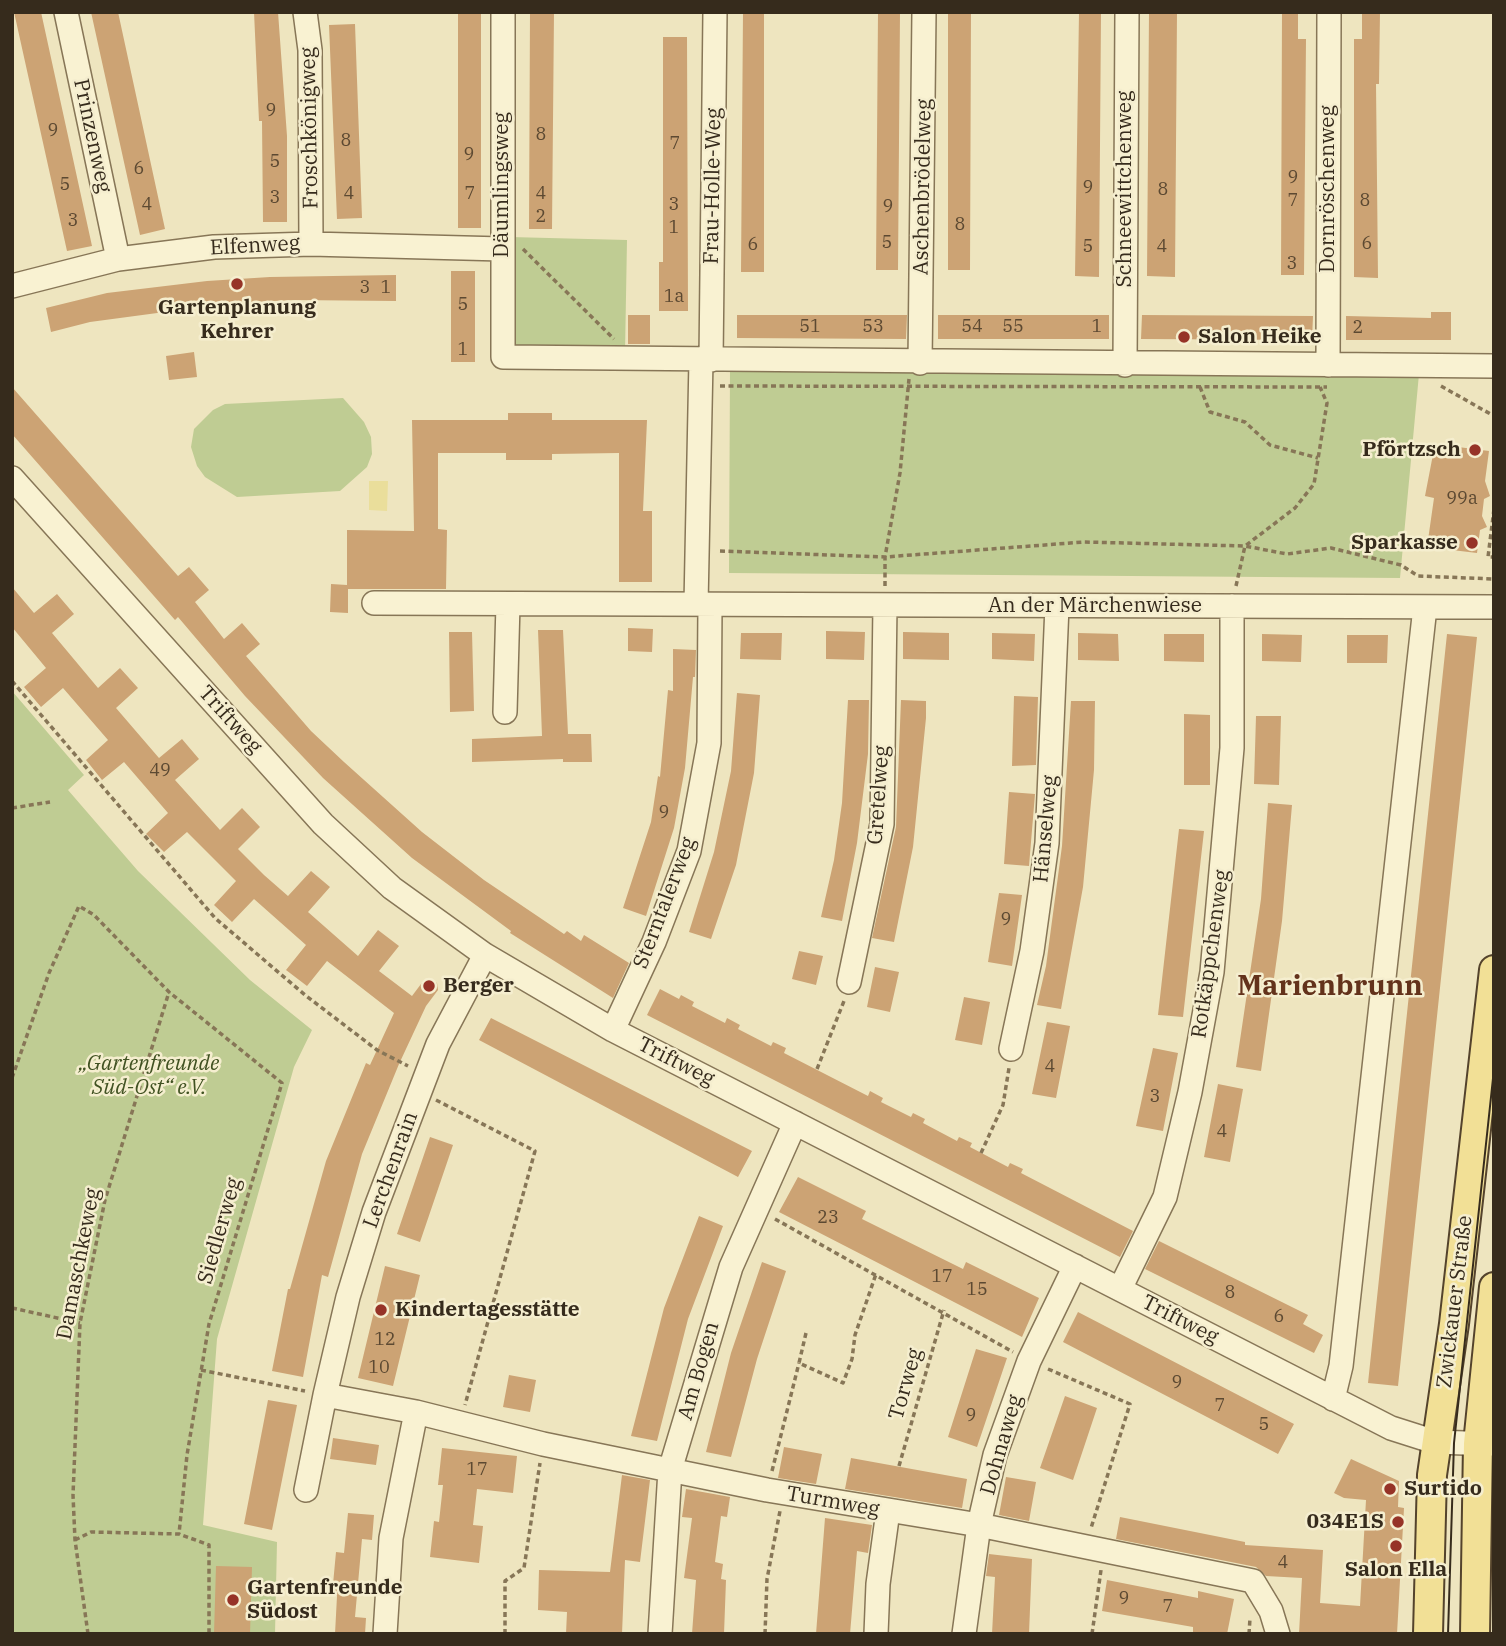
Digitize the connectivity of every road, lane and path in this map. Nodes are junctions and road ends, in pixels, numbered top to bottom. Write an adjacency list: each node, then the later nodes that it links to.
1 (66, 12): 10 (street, Prinzenweg)
2 (305, 12): 8 (street, Froschkönigweg)
3 (503, 12): 9 (street, Däumlingsweg)
4 (715, 12): 13 (street, Frau-Holle-Weg)
5 (924, 12): 14 (street, Aschenbrödelweg)
6 (1127, 12): 15 (street, Schneewittchenweg)
7 (1329, 12): 17 (street, Dornröschenweg)
8 (311, 244): 9 (street, Elfenweg); 10 (street, Elfenweg)
9 (502, 246): 12 (path); 12 (street, Däumlingsweg)
10 (118, 259): 11 (street, Elfenweg)
11 (12, 286)
12 (633, 358): 13 (street)
13 (706, 360): 14 (street); 34 (street)
14 (915, 363): 15 (street); 20 (path)
15 (1125, 365): 17 (street)
16 (1494, 366): 17 (street)
17 (1325, 376): 21 (path); 23 (path)
18 (1453, 385): 22 (path)
19 (720, 386): 20 (path)
20 (909, 386): 21 (path); 29 (path)
21 (1200, 387): 23 (path)
22 (1494, 416)
23 (1318, 458): 27 (path)
24 (12, 478): 44 (street, Triftweg)
25 (1494, 509): 26 (path)
26 (1493, 522): 30 (path)
27 (1245, 546): 29 (path); 31 (path); 37 (path)
28 (720, 551): 29 (path)
29 (885, 557): 35 (path)
30 (1494, 557)
31 (1494, 579)
32 (373, 603): 33 (street, An der Märchenwiese)
33 (508, 604): 34 (street, An der Märchenwiese); 41 (street)
34 (703, 605): 35 (street, An der Märchenwiese); 48 (street, Sterntalerweg)
35 (885, 605): 36 (street, An der Märchenwiese); 46 (street, Gretelweg)
36 (1057, 606): 37 (street, An der Märchenwiese); 49 (street, Hänselweg)
37 (1232, 606): 38 (street, An der Märchenwiese); 58 (street, Rotkäppchenweg)
38 (1425, 607): 39 (street, An der Märchenwiese); 68 (street)
39 (1494, 607)
40 (12, 681): 52 (path)
41 (505, 712)
42 (50, 802): 43 (path)
43 (12, 808)
44 (485, 955): 48 (street, Triftweg); 52 (street, Lerchenrain)
45 (1494, 970): 71 (main road, Zwickauer Straße)
46 (849, 982): 50 (path)
47 (169, 992): 51 (path); 62 (path, Damaschkeweg); 66 (path, Siedlerweg)
48 (613, 1030): 53 (street, Triftweg)
49 (1012, 1049): 54 (path)
50 (817, 1069)
51 (12, 1078)
52 (422, 1083): 67 (street, Lerchenrain); 70 (path)
53 (795, 1123): 55 (street, Am Bogen); 56 (street, Triftweg)
54 (981, 1153)
55 (755, 1208): 57 (path); 76 (street, Am Bogen)
56 (1075, 1266): 58 (street, Triftweg); 64 (street, Dohnaweg)
57 (876, 1274): 61 (path); 65 (path)
58 (1119, 1289): 68 (street, Triftweg)
59 (1493, 1295): 73 (main road, Zwickauer Straße)
60 (12, 1308): 62 (path)
61 (944, 1311): 64 (path); 74 (path, Torweg)
62 (80, 1323): 82 (path, Damaschkeweg)
63 (806, 1333): 65 (path)
64 (1029, 1361): 80 (street, Dohnaweg); 83 (path)
65 (799, 1363): 75 (path)
66 (201, 1370): 67 (path); 81 (path, Siedlerweg)
67 (325, 1395): 69 (street); 77 (street, Lerchenrain)
68 (1333, 1399): 71 (street, Triftweg)
69 (416, 1412): 70 (street, Turmweg); 87 (street)
70 (460, 1422): 72 (street, Turmweg)
71 (1435, 1442): 73 (street, Triftweg); 95 (main road, Zwickauer Straße)
72 (543, 1444): 76 (street, Turmweg); 88 (path)
73 (1486, 1444): 84 (main road, Zwickauer Straße)
74 (899, 1466)
75 (773, 1469)
76 (670, 1470): 78 (street, Turmweg); 89 (street, Am Bogen)
77 (306, 1490)
78 (783, 1493): 79 (street, Turmweg); 90 (path)
79 (888, 1511): 80 (street, Turmweg); 91 (street)
80 (979, 1525): 83 (street, Turmweg); 92 (street, Dohnaweg)
81 (179, 1534): 82 (path); 86 (path)
82 (75, 1540): 85 (path, Damaschkeweg)
83 (1094, 1549): 93 (path); 94 (street, Turmweg)
84 (1481, 1620)
85 (88, 1634)
86 (209, 1634)
87 (385, 1634)
88 (505, 1634)
89 (660, 1634)
90 (765, 1634)
91 (876, 1634)
92 (964, 1634)
93 (1092, 1634)
94 (1278, 1634)
95 (1428, 1634)

